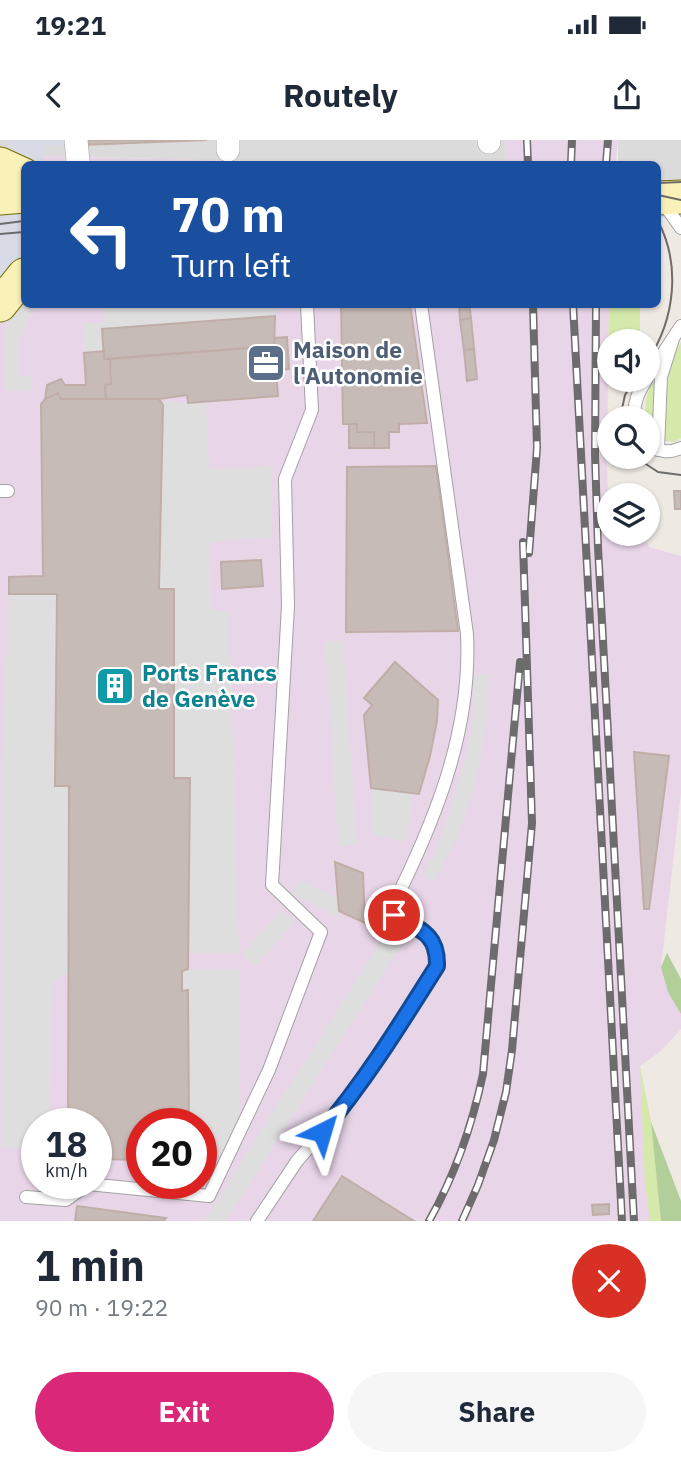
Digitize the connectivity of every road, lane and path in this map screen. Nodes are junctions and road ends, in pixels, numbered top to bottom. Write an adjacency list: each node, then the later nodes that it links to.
1 (0, 164): 2 (main road)
2 (21, 174)
3 (681, 174): 4 (main road)
4 (661, 175)
5 (21, 196): 7 (main road)
6 (681, 197): 8 (main road)
7 (0, 198)
8 (661, 198)
9 (661, 201): 10 (lane)
10 (681, 228)
11 (21, 258): 12 (main road)
12 (0, 261)
13 (21, 279): 14 (main road)
14 (0, 305)
15 (307, 308): 23 (lane)
16 (422, 308): 24 (lane)
17 (681, 326): 18 (lane)
18 (673, 339): 19 (lane); 20 (lane)
19 (660, 358)
20 (659, 406)
21 (681, 448): 22 (lane)
22 (660, 450)
23 (112, 1186)
24 (257, 1221)

